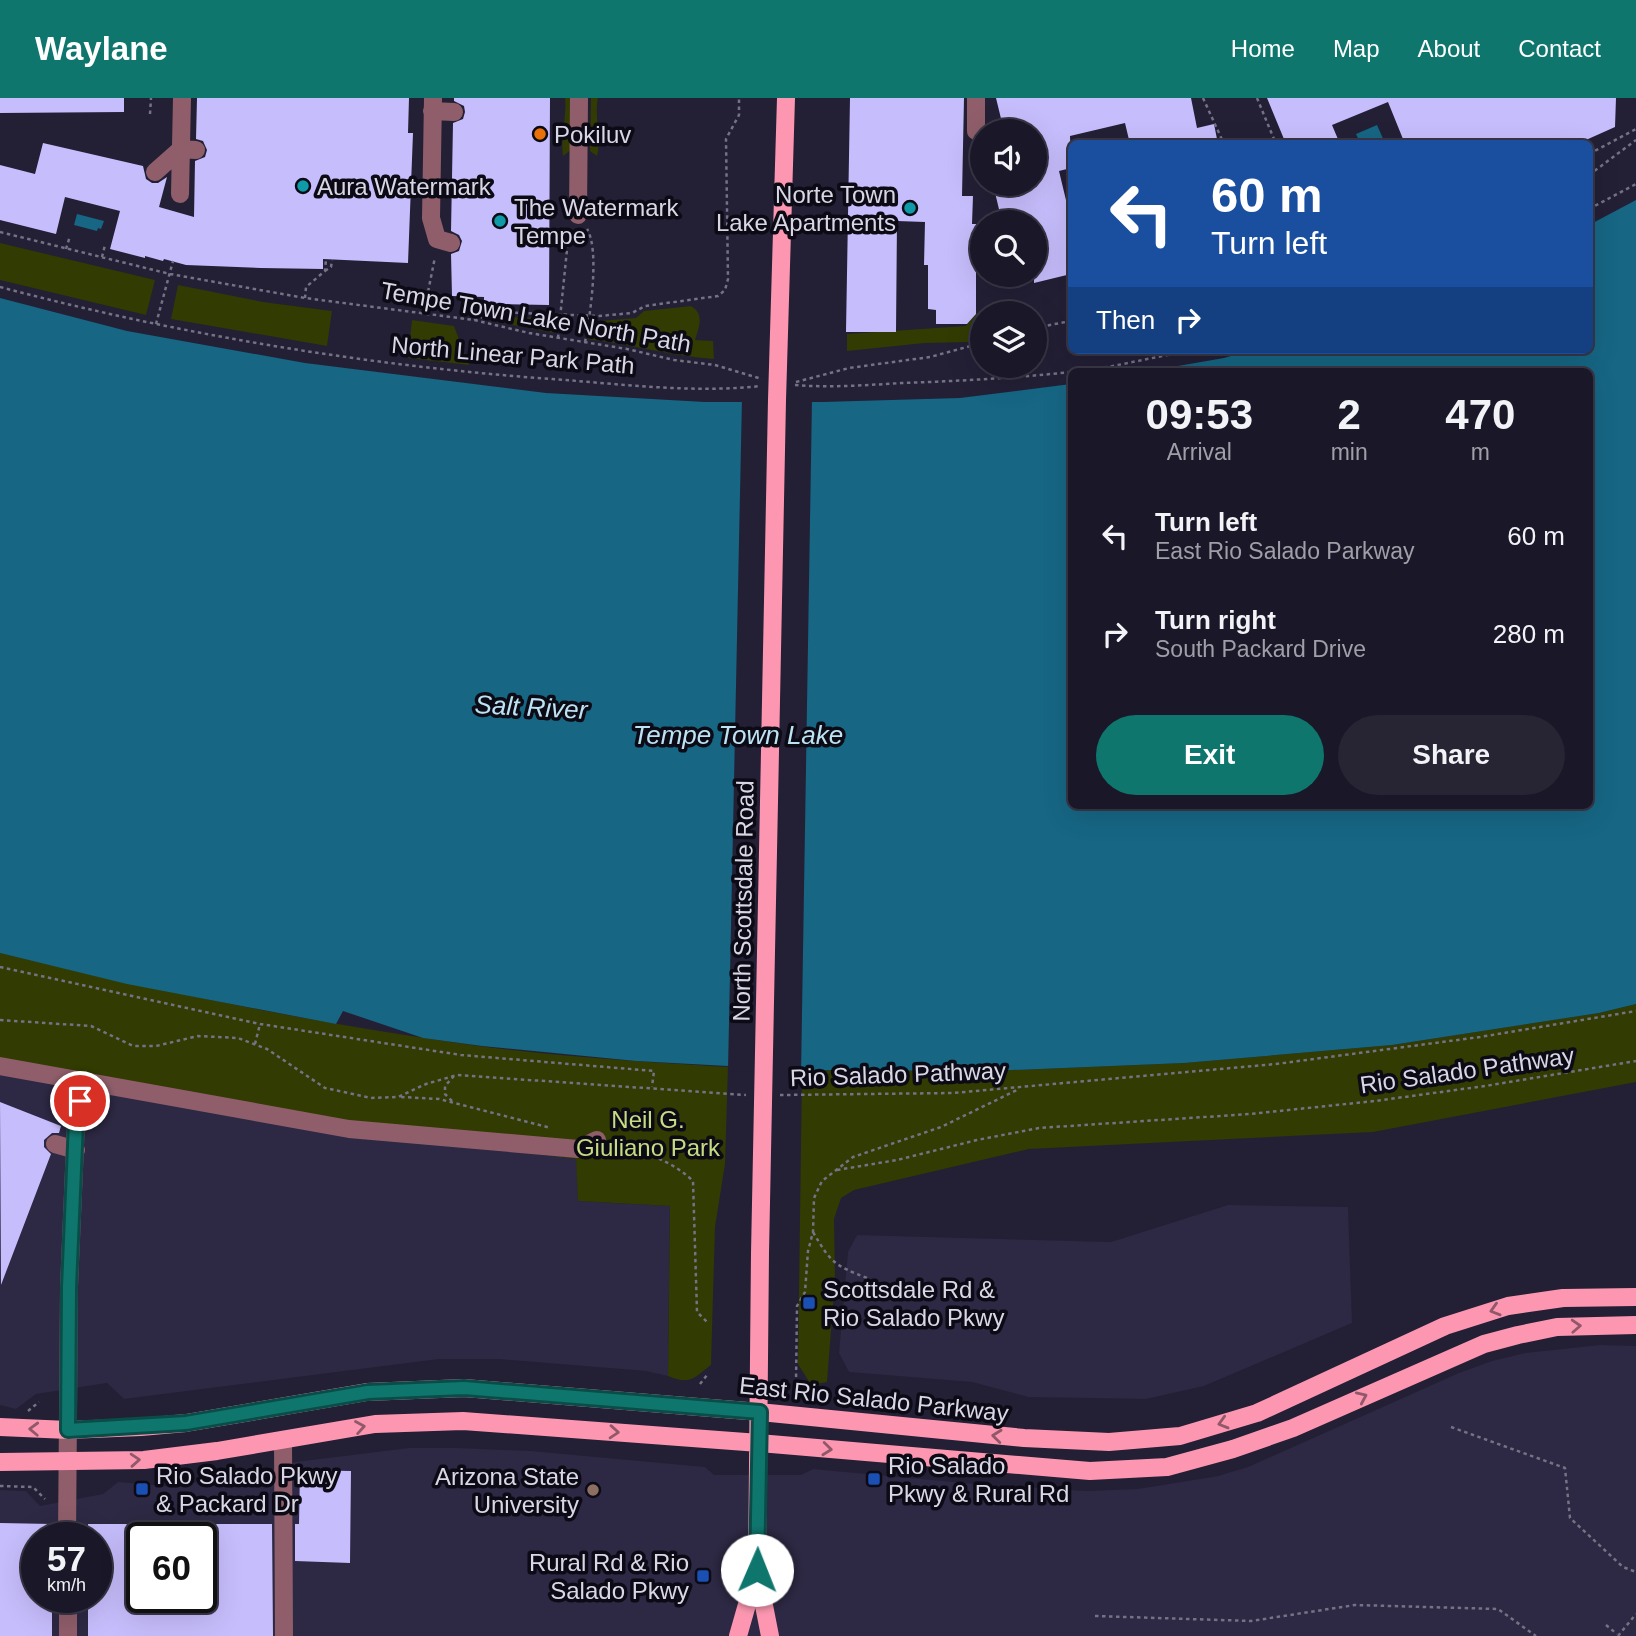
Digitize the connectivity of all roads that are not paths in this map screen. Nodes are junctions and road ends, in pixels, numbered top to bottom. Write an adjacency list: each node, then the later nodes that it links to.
1 (181, 98): 8 (street)
2 (579, 98): 11 (street)
3 (786, 98): 20 (main road, North Scottsdale Road)
4 (976, 98): 7 (street)
5 (433, 105): 6 (street); 12 (street)
6 (454, 112)
7 (978, 119)
8 (188, 150): 9 (street); 10 (street)
9 (155, 172)
10 (180, 194)
11 (578, 215)
12 (444, 241)
13 (0, 1066): 14 (street)
14 (83, 1081): 15 (street); 17 (street)
15 (597, 1140)
16 (55, 1144): 17 (street)
17 (76, 1150): 22 (street)
18 (1636, 1297): 20 (main road, East Rio Salado Parkway, one-way to 20)
19 (1636, 1325): 24 (main road, one-way to 19)
20 (760, 1412): 22 (main road, East Rio Salado Parkway); 24 (main road, North Scottsdale Road)
21 (0, 1427): 22 (main road, East Rio Salado Parkway, one-way to 21)
22 (68, 1430): 26 (street)
23 (283, 1440): 24 (main road, one-way to 24); 26 (main road, one-way to 23); 31 (street)
24 (759, 1443): 28 (main road, North Scottsdale Road)
25 (0, 1462): 26 (main road)
26 (67, 1462): 27 (street)
27 (67, 1522)
28 (757, 1570): 32 (main road); 33 (main road)
29 (68, 1613): 30 (street)
30 (68, 1636)
31 (284, 1636)
32 (738, 1636)
33 (770, 1636)

